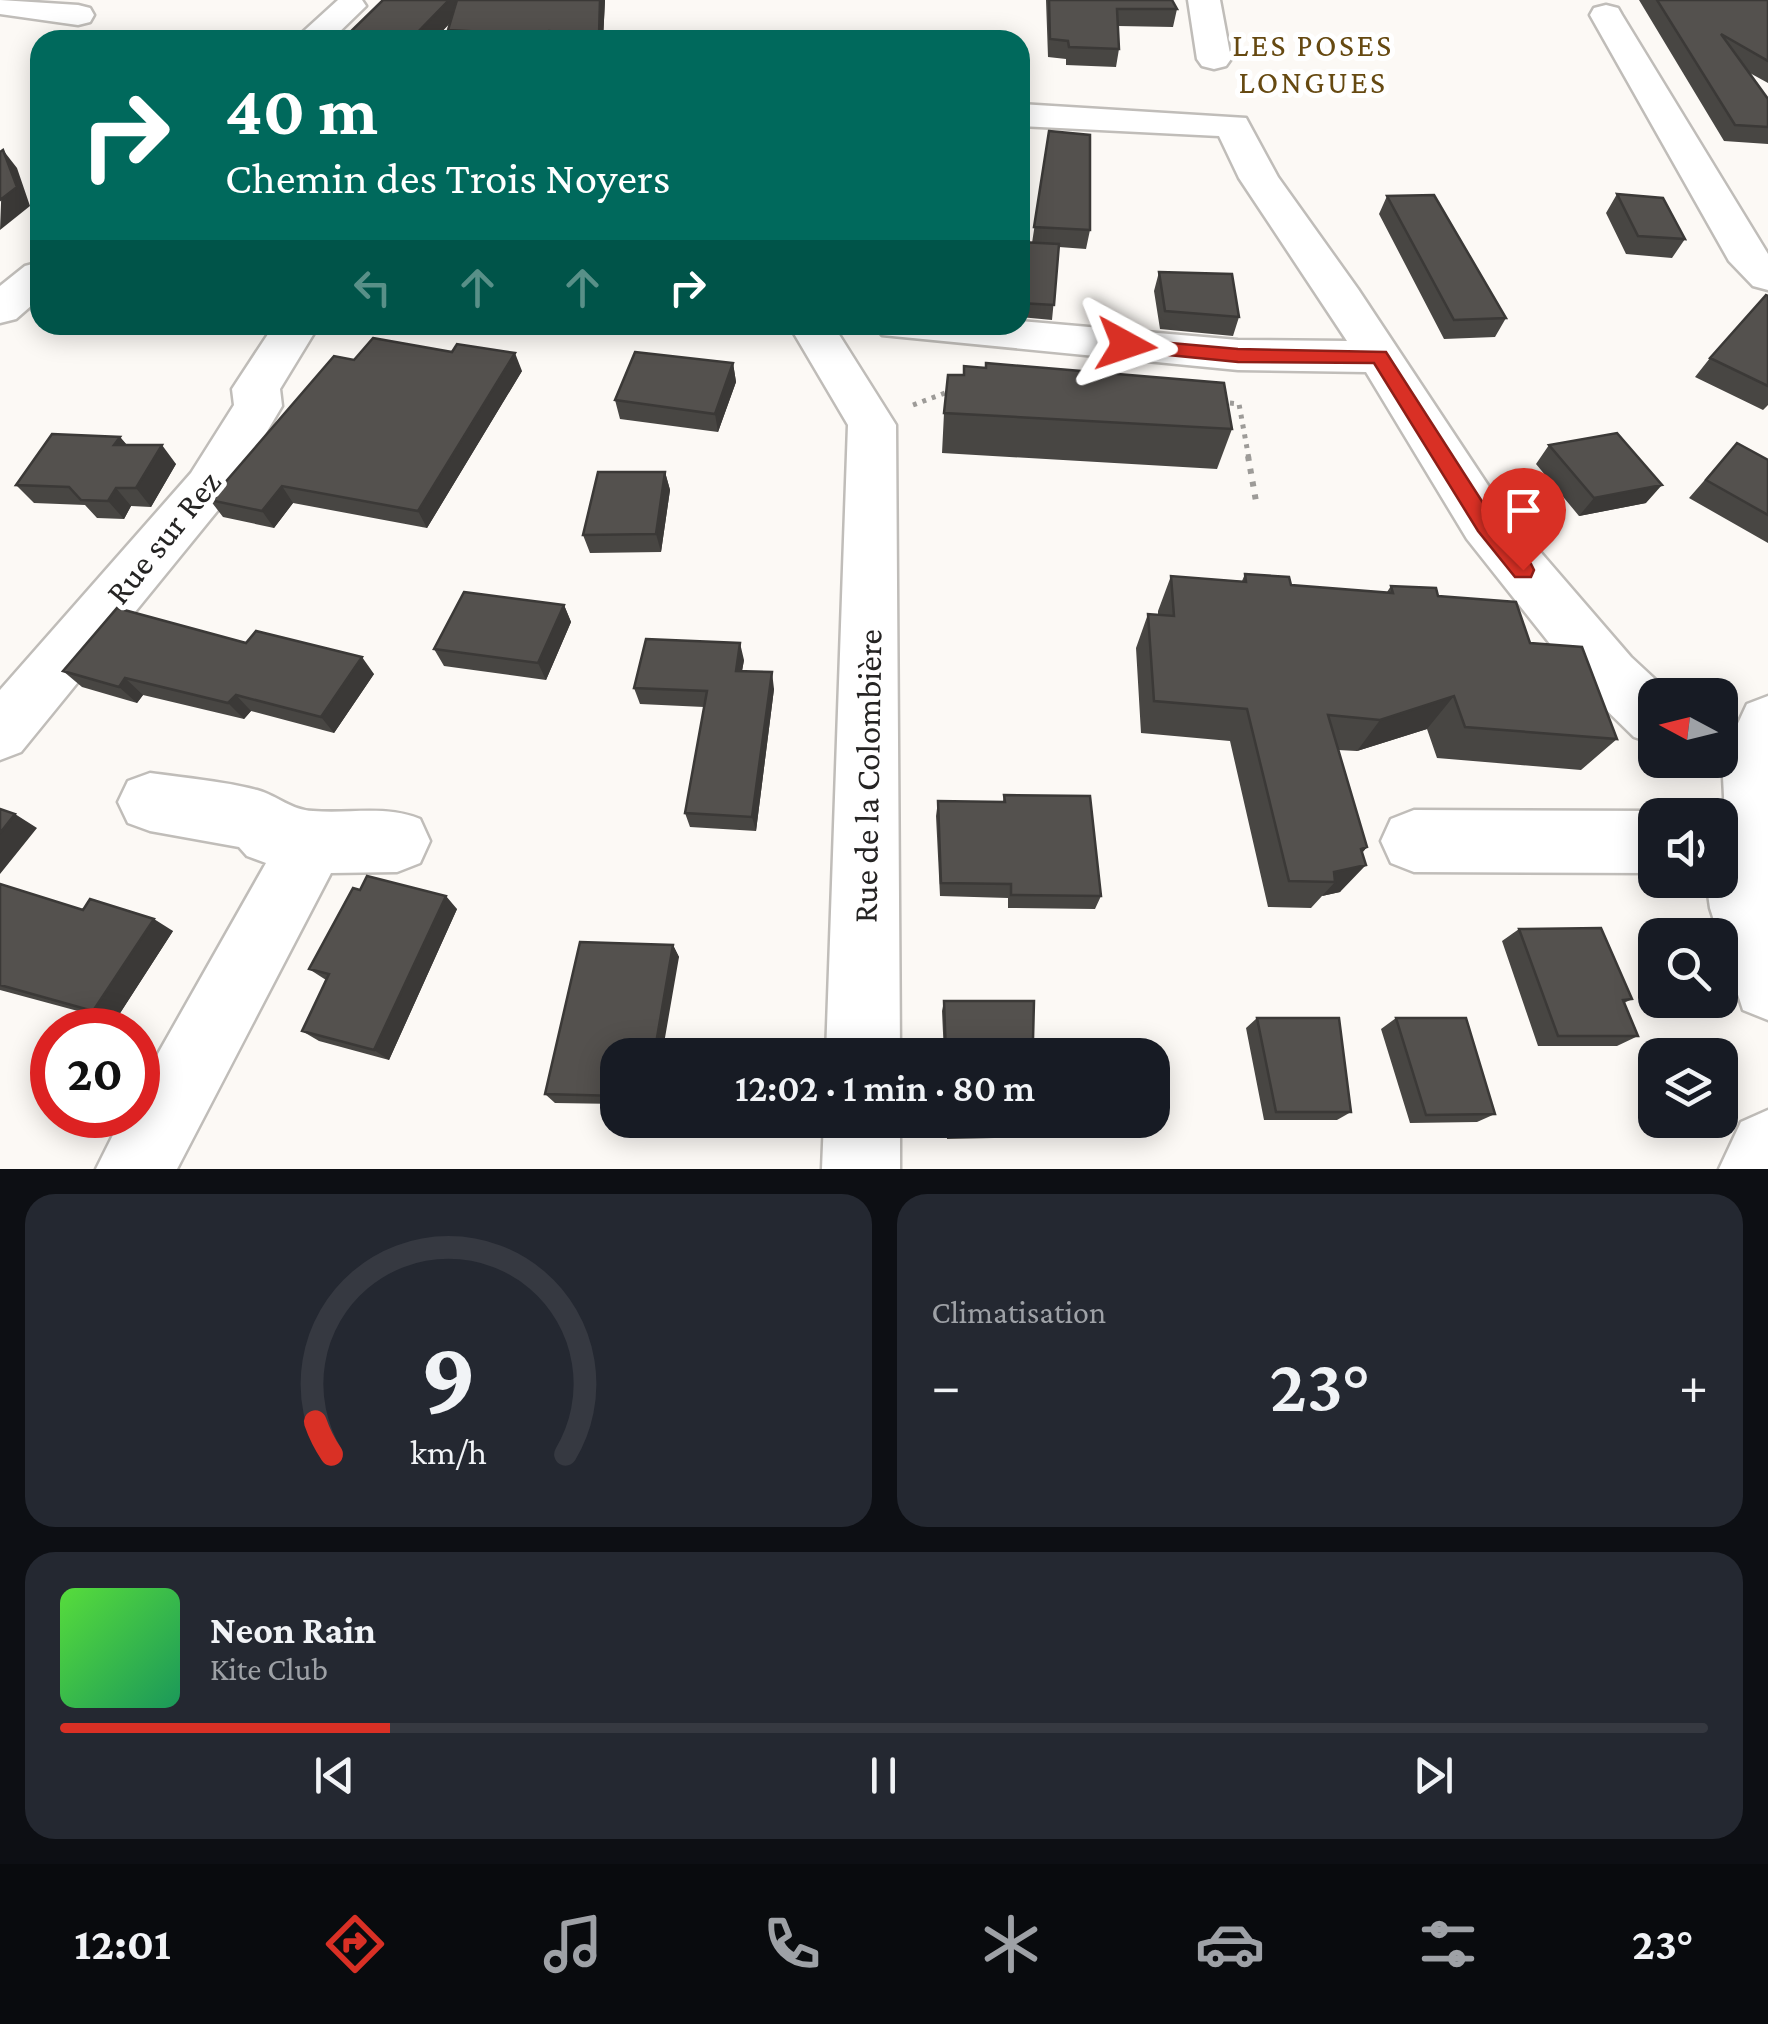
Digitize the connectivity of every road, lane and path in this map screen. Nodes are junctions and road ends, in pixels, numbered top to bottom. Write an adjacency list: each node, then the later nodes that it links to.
1 (1204, 0): 7 (street)
2 (0, 4): 4 (street)
3 (350, 6): 6 (street)
4 (78, 15)
5 (1606, 15): 9 (street)
6 (322, 30)
7 (1214, 59)
8 (1030, 115): 15 (street)
9 (1768, 277)
10 (30, 283): 11 (street)
11 (0, 308)
12 (291, 335): 22 (street, Rue sur Rez)
13 (817, 335): 30 (street, Rue de la Colombière)
14 (1011, 335): 15 (street)
15 (1380, 357): 20 (street)
16 (966, 385): 17 (path)
17 (947, 393)
18 (1204, 401): 19 (path)
19 (1257, 507)
20 (1638, 701)
21 (1768, 722): 24 (street)
22 (0, 732)
23 (150, 802): 27 (street)
24 (1743, 813): 29 (street)
25 (398, 841): 27 (street)
26 (1414, 841): 28 (street)
27 (313, 842): 33 (street)
28 (1638, 842)
29 (1768, 984)
30 (863, 1038)
31 (862, 1138): 34 (street)
32 (1768, 1150): 35 (street)
33 (135, 1169)
34 (861, 1169)
35 (1758, 1169)

